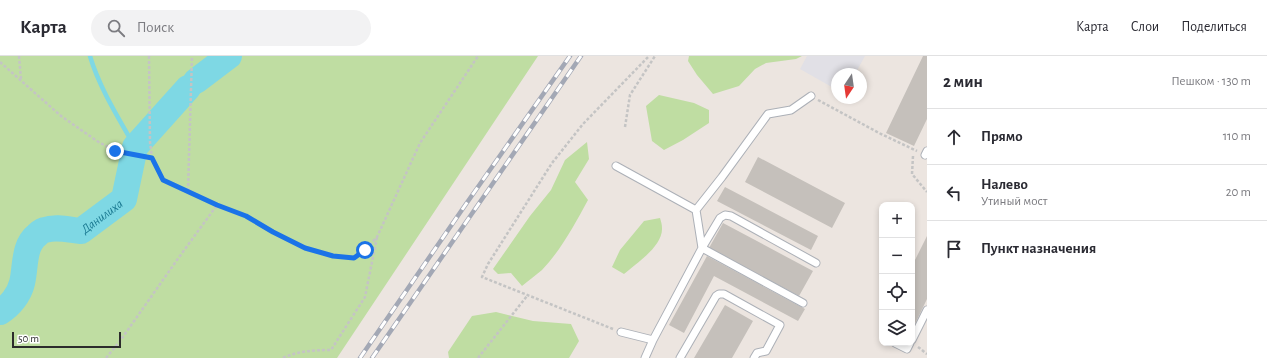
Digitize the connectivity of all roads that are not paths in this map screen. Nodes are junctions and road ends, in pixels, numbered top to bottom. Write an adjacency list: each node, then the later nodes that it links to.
1 (811, 96): 3 (lane)
2 (616, 166): 3 (lane)
3 (696, 210): 4 (lane)
4 (702, 248): 5 (lane); 6 (lane); 10 (lane)
5 (816, 263)
6 (803, 303)
7 (927, 310): 9 (lane)
8 (621, 332): 10 (lane)
9 (915, 334)
10 (653, 340): 13 (lane)
11 (901, 346): 12 (lane)
12 (908, 346)
13 (645, 358)
14 (680, 358): 15 (lane)
15 (754, 358)

